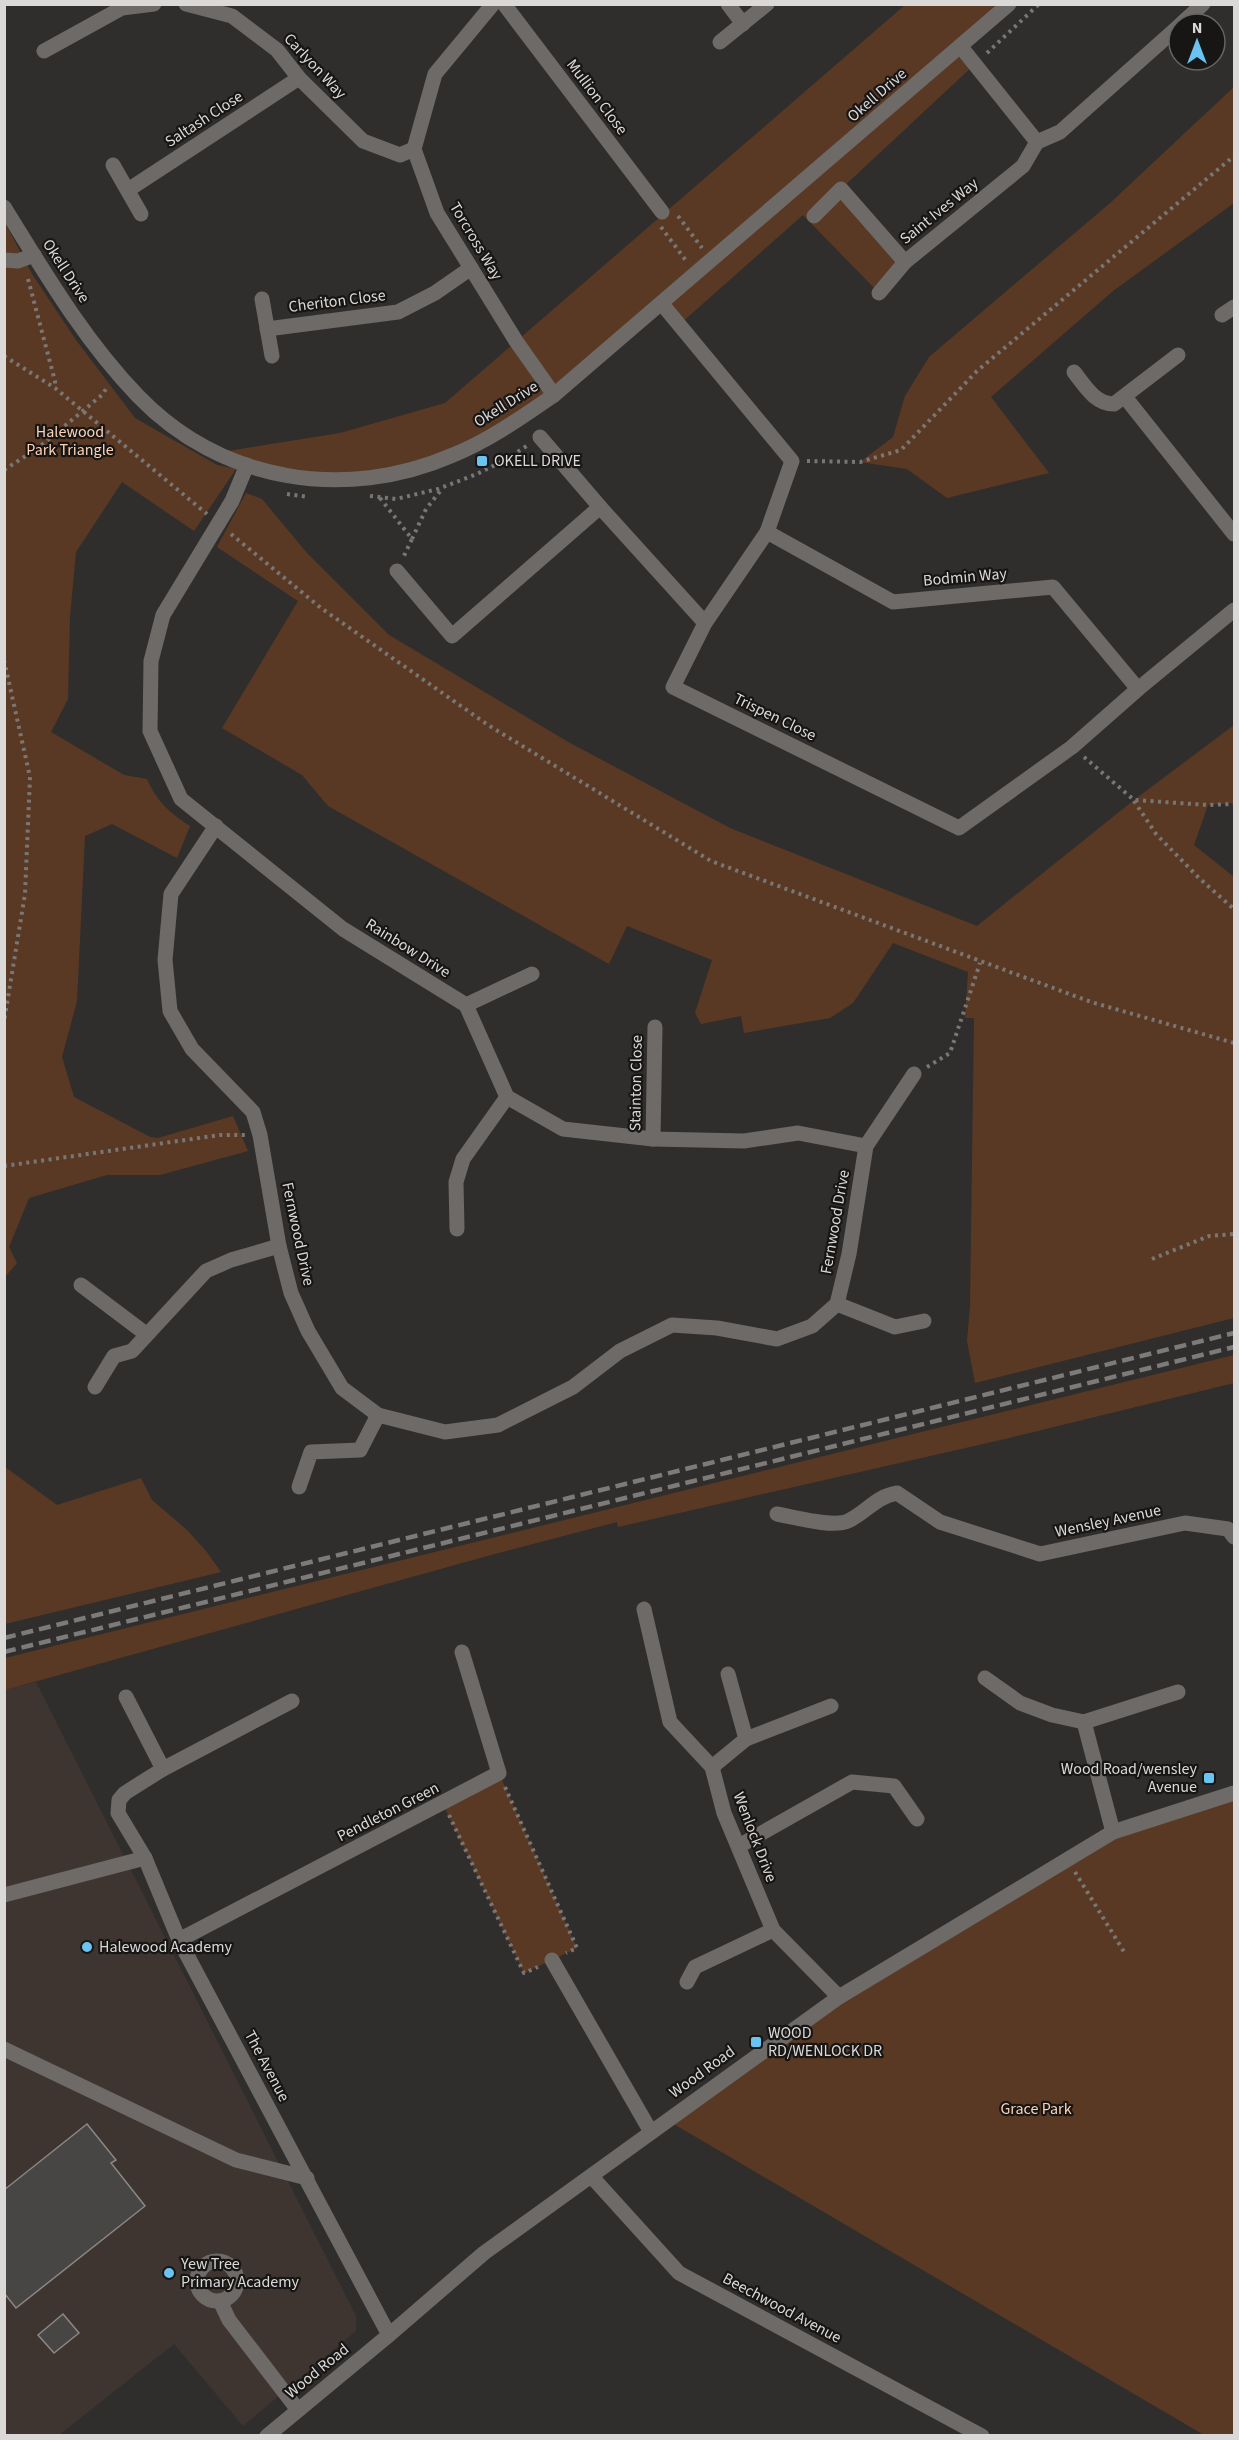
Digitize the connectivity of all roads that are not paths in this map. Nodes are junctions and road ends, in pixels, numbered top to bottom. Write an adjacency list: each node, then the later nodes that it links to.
1 (153, 4): 12 (street)
2 (186, 4): 13 (street, Carlyon Way)
3 (493, 4): 15 (street)
4 (504, 4): 19 (street, Mullion Close)
5 (729, 4): 8 (street)
6 (767, 4): 8 (street)
7 (1009, 4): 11 (street, Okell Drive)
8 (743, 24): 10 (street)
9 (1167, 37): 14 (street, Saint Ives Way)
10 (720, 42)
11 (961, 46): 14 (street); 28 (street, Okell Drive)
12 (44, 51)
13 (299, 78): 15 (street, Carlyon Way); 17 (street, Saltash Close)
14 (1038, 142): 24 (street, Saint Ives Way)
15 (414, 149): 25 (street, Torcross Way)
16 (113, 165): 17 (street)
17 (128, 190): 20 (street)
18 (4, 207): 22 (street, Okell Drive)
19 (662, 212)
20 (141, 214)
21 (814, 216): 24 (street, Saint Ives Way)
22 (34, 255): 23 (street); 36 (street, Okell Drive)
23 (4, 260)
24 (905, 262): 26 (street)
25 (471, 268): 29 (street, Cheriton Close); 33 (street, Torcross Way)
26 (879, 293)
27 (262, 299): 29 (street)
28 (662, 304): 33 (street, Okell Drive); 38 (street, Trispen Close)
29 (267, 329): 31 (street)
30 (1178, 355): 34 (street)
31 (272, 356)
32 (1074, 372): 34 (street)
33 (554, 394): 36 (street, Okell Drive)
34 (1125, 397): 39 (street)
35 (540, 437): 37 (street)
36 (247, 465): 44 (street, Rainbow Drive)
37 (600, 507): 40 (street); 42 (street)
38 (766, 532): 42 (street, Trispen Close); 43 (street, Bodmin Way)
39 (1234, 534)
40 (397, 571)
41 (1234, 610): 43 (street, Trispen Close)
42 (705, 622): 43 (street, Trispen Close)
43 (1138, 689)
44 (216, 826): 46 (street, Rainbow Drive); 53 (street, Fernwood Drive)
45 (532, 974): 46 (street)
46 (466, 1005): 49 (street)
47 (655, 1027): 50 (street, Stainton Close)
48 (914, 1074): 51 (street)
49 (507, 1097): 50 (street); 52 (street)
50 (653, 1139): 51 (street)
51 (866, 1146): 55 (street, Fernwood Drive)
52 (457, 1229)
53 (279, 1246): 57 (street); 59 (street, Fernwood Drive)
54 (81, 1285): 57 (street)
55 (837, 1304): 56 (street); 59 (street, Fernwood Drive)
56 (924, 1321)
57 (146, 1334): 58 (street)
58 (95, 1388)
59 (378, 1414): 60 (street)
60 (299, 1487)
61 (777, 1514): 62 (street, Wensley Avenue)
62 (1232, 1528)
63 (644, 1609): 73 (street, Wenlock Drive)
64 (462, 1652): 82 (street, Pendleton Green)
65 (728, 1674): 72 (street)
66 (985, 1678): 71 (street)
67 (1178, 1692): 71 (street)
68 (126, 1697): 74 (street)
69 (292, 1701): 74 (street)
70 (831, 1706): 72 (street)
71 (1084, 1722): 77 (street)
72 (746, 1739): 73 (street)
73 (712, 1767): 78 (street, Wenlock Drive)
74 (163, 1769): 79 (street, The Avenue)
75 (1234, 1793): 77 (street, Wood Road)
76 (917, 1819): 78 (street)
77 (1113, 1832): 85 (street, Wood Road)
78 (739, 1846): 81 (street, Wenlock Drive)
79 (145, 1858): 80 (street); 82 (street, The Avenue)
80 (4, 1895)
81 (773, 1930): 84 (street); 85 (street, Wenlock Drive)
82 (179, 1940): 89 (street, The Avenue)
83 (552, 1960): 87 (street)
84 (687, 1982)
85 (839, 1996): 87 (street, Wood Road)
86 (4, 2049): 89 (street)
87 (651, 2132): 88 (street, Wood Road)
88 (592, 2177): 91 (street, Wood Road); 94 (street, Beechwood Avenue)
89 (307, 2178): 91 (street, The Avenue)
90 (220, 2301): 92 (street)
91 (389, 2335): 92 (street, Wood Road)
92 (298, 2410): 93 (street, Wood Road)
93 (267, 2436)
94 (982, 2436)

